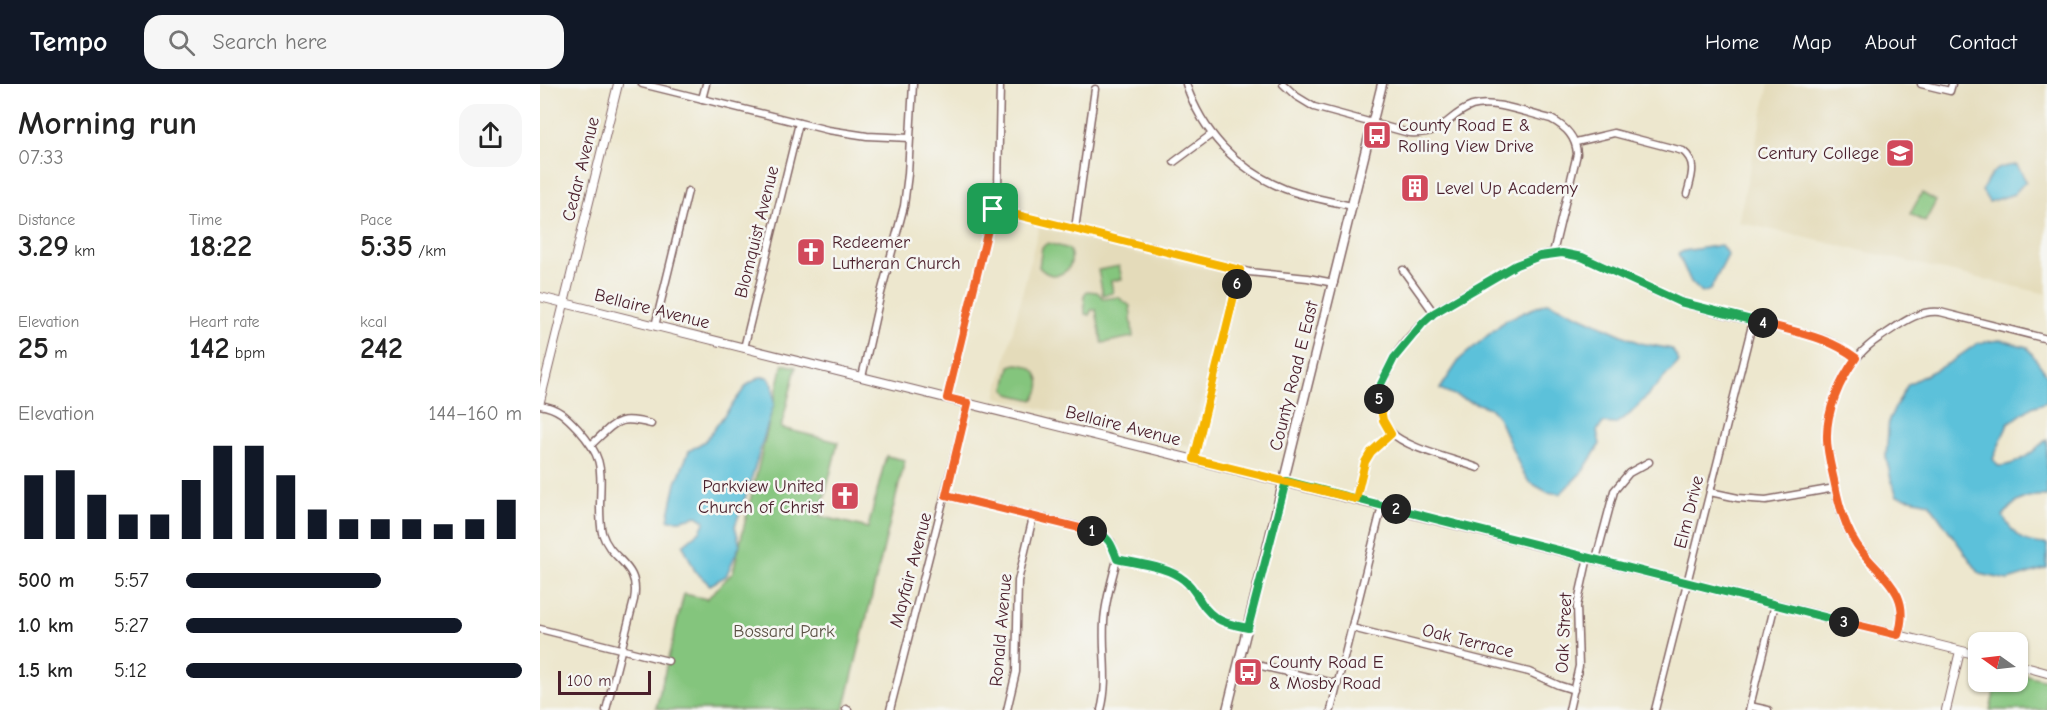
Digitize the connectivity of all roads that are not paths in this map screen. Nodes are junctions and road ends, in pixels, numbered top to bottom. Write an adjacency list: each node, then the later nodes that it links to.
1 (618, 84): 29 (street, Cedar Avenue)
2 (642, 84): 12 (street)
3 (706, 84): 12 (street)
4 (913, 84): 16 (street)
5 (1000, 84): 22 (street)
6 (1186, 84): 15 (street)
7 (1283, 84): 13 (street)
8 (1382, 84): 13 (main road, County Road E East)
9 (1921, 84): 10 (street)
10 (1952, 84)
11 (1095, 89): 23 (street)
12 (702, 99): 14 (street)
13 (1373, 122): 17 (street); 21 (main road, County Road E East)
14 (799, 123): 16 (street); 34 (street, Blomquist Avenue)
15 (1212, 134): 18 (street); 21 (street)
16 (910, 138): 36 (street)
17 (1576, 142): 20 (street); 24 (street)
18 (1174, 162)
19 (688, 191): 32 (street)
20 (1687, 194)
21 (1352, 206): 27 (main road, County Road E East)
22 (993, 209): 23 (street); 37 (street)
23 (1075, 229): 25 (street)
24 (1553, 253): 30 (street); 31 (street)
25 (1240, 270): 27 (street); 43 (street)
26 (1402, 270): 30 (street)
27 (1334, 283): 46 (main road, County Road E East)
28 (540, 297): 29 (street, Bellaire Avenue)
29 (564, 303): 32 (street, Bellaire Avenue); 38 (street, Cedar Avenue)
30 (1434, 313): 41 (street)
31 (1753, 321): 35 (street); 48 (street, Elm Drive)
32 (655, 326): 34 (street, Bellaire Avenue)
33 (2047, 339): 35 (street)
34 (744, 348): 36 (street, Bellaire Avenue)
35 (1856, 358): 47 (street)
36 (862, 377): 37 (street, Bellaire Avenue)
37 (947, 398): 39 (street, Bellaire Avenue)
38 (540, 403): 42 (street)
39 (968, 403): 43 (street, Bellaire Avenue); 49 (street, Mayfair Avenue)
40 (651, 424): 42 (street)
41 (1391, 434): 45 (street); 50 (street)
42 (592, 444): 61 (street)
43 (1194, 459): 46 (street, Bellaire Avenue)
44 (1649, 462): 53 (street, Oak Street)
45 (1478, 468)
46 (1286, 481): 50 (street, Bellaire Avenue); 57 (main road, County Road E East)
47 (1835, 488): 48 (street); 60 (street)
48 (1710, 492): 55 (street, Elm Drive)
49 (946, 495): 52 (street); 72 (street, Mayfair Avenue)
50 (1356, 499): 51 (street, Bellaire Avenue)
51 (1382, 506): 53 (street, Bellaire Avenue); 58 (street)
52 (1033, 517): 54 (street); 73 (street, Ronald Avenue)
53 (1592, 558): 55 (street, Bellaire Avenue); 69 (street, Oak Street)
54 (1117, 559): 57 (street); 74 (street)
55 (1687, 582): 56 (street, Bellaire Avenue); 78 (street, Elm Drive)
56 (1775, 604): 60 (street, Bellaire Avenue); 70 (street)
57 (1248, 628): 64 (main road, County Road E East)
58 (1352, 628): 68 (street); 69 (street, Oak Terrace)
59 (540, 629): 61 (street)
60 (1898, 635): 62 (street, Bellaire Avenue)
61 (622, 650): 65 (street); 71 (street)
62 (1960, 651): 63 (street, Bellaire Avenue); 80 (street)
63 (1968, 653)
64 (1240, 660): 68 (street); 75 (main road, County Road E East)
65 (668, 661)
66 (2028, 668): 67 (street)
67 (2047, 673)
68 (1338, 684): 76 (street)
69 (1574, 690): 77 (street, Oak Street)
70 (1750, 708): 79 (street)
71 (606, 710)
72 (890, 710)
73 (1007, 710)
74 (1101, 710)
75 (1227, 710)
76 (1331, 710)
77 (1569, 710)
78 (1656, 710)
79 (1768, 710)
80 (1946, 710)

